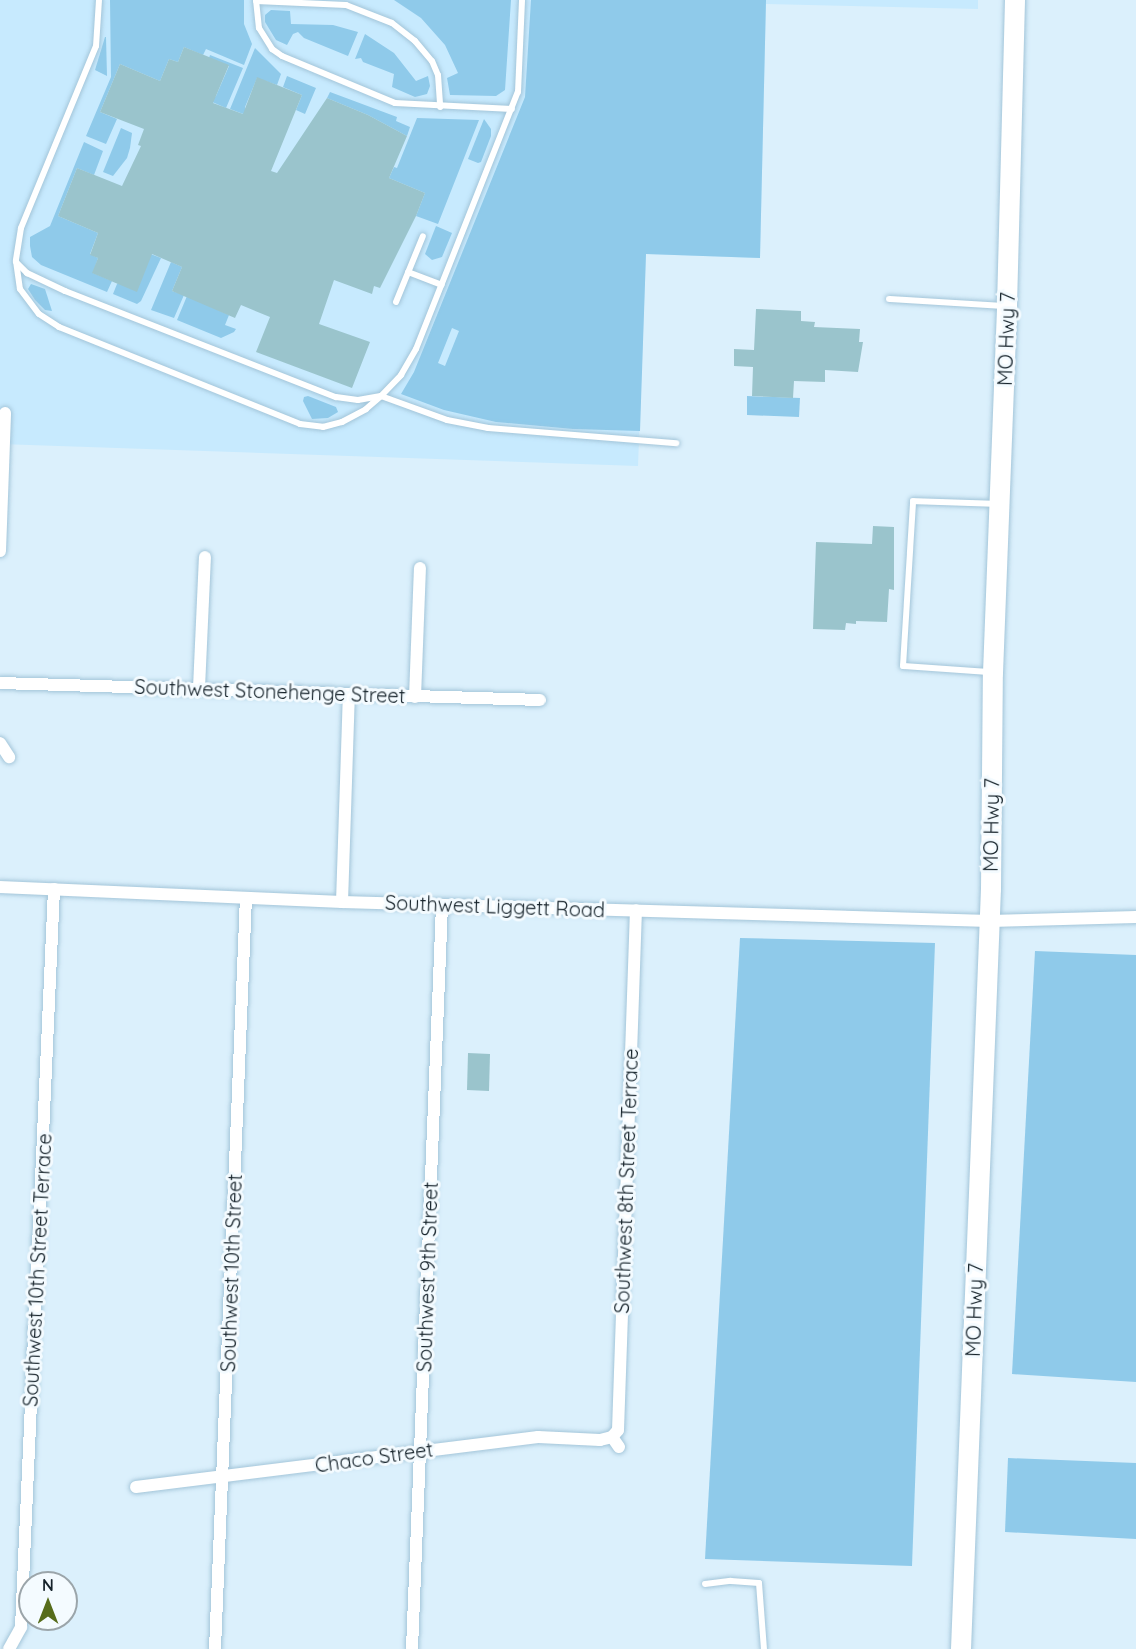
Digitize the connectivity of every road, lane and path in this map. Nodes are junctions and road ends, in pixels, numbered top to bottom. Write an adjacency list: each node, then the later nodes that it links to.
1 (99, 0): 8 (lane)
2 (256, 0): 5 (lane); 5 (lane)
3 (522, 0): 6 (lane)
4 (1015, 0): 13 (main road, MO Hwy 7)
5 (440, 107): 6 (lane)
6 (512, 109): 10 (lane)
7 (423, 236): 9 (lane)
8 (16, 261): 14 (lane); 14 (lane)
9 (408, 272): 10 (lane); 12 (lane)
10 (442, 285): 14 (lane)
11 (889, 299): 13 (lane)
12 (396, 302)
13 (1008, 306): 17 (main road, MO Hwy 7)
14 (381, 396): 16 (lane)
15 (5, 413): 18 (street)
16 (676, 443)
17 (1001, 505): 21 (main road, MO Hwy 7); 21 (lane)
18 (0, 551)
19 (205, 557): 23 (street)
20 (420, 568): 25 (street)
21 (993, 673): 36 (main road, MO Hwy 7)
22 (0, 683): 23 (street, Southwest Stonehenge Street)
23 (198, 688): 24 (street, Southwest Stonehenge Street)
24 (349, 695): 25 (street, Southwest Stonehenge Street); 32 (street)
25 (415, 697): 26 (street, Southwest Stonehenge Street)
26 (540, 700)
27 (0, 743): 28 (street)
28 (9, 757)
29 (0, 887): 30 (street, Southwest Liggett Road)
30 (54, 889): 31 (street, Southwest Liggett Road); 42 (street, Southwest 10th Street Terrace)
31 (246, 898): 32 (street, Southwest Liggett Road); 39 (street, Southwest 10th Street)
32 (342, 902): 33 (street, Southwest Liggett Road)
33 (442, 905): 34 (street, Southwest Liggett Road); 38 (street, Southwest 9th Street)
34 (636, 910): 36 (street, Southwest Liggett Road); 37 (street, Southwest 8th Street Terrace)
35 (1136, 916): 36 (street, Southwest Liggett Road)
36 (990, 921): 46 (main road, MO Hwy 7)
37 (616, 1442): 38 (street, Chaco Street)
38 (420, 1450): 39 (street, Chaco Street); 44 (street, Southwest 9th Street)
39 (223, 1478): 40 (street, Chaco Street); 43 (street, Southwest 10th Street)
40 (136, 1487)
41 (705, 1584): 45 (lane)
42 (9, 1649)
43 (216, 1649)
44 (412, 1649)
45 (764, 1649)
46 (961, 1649)

